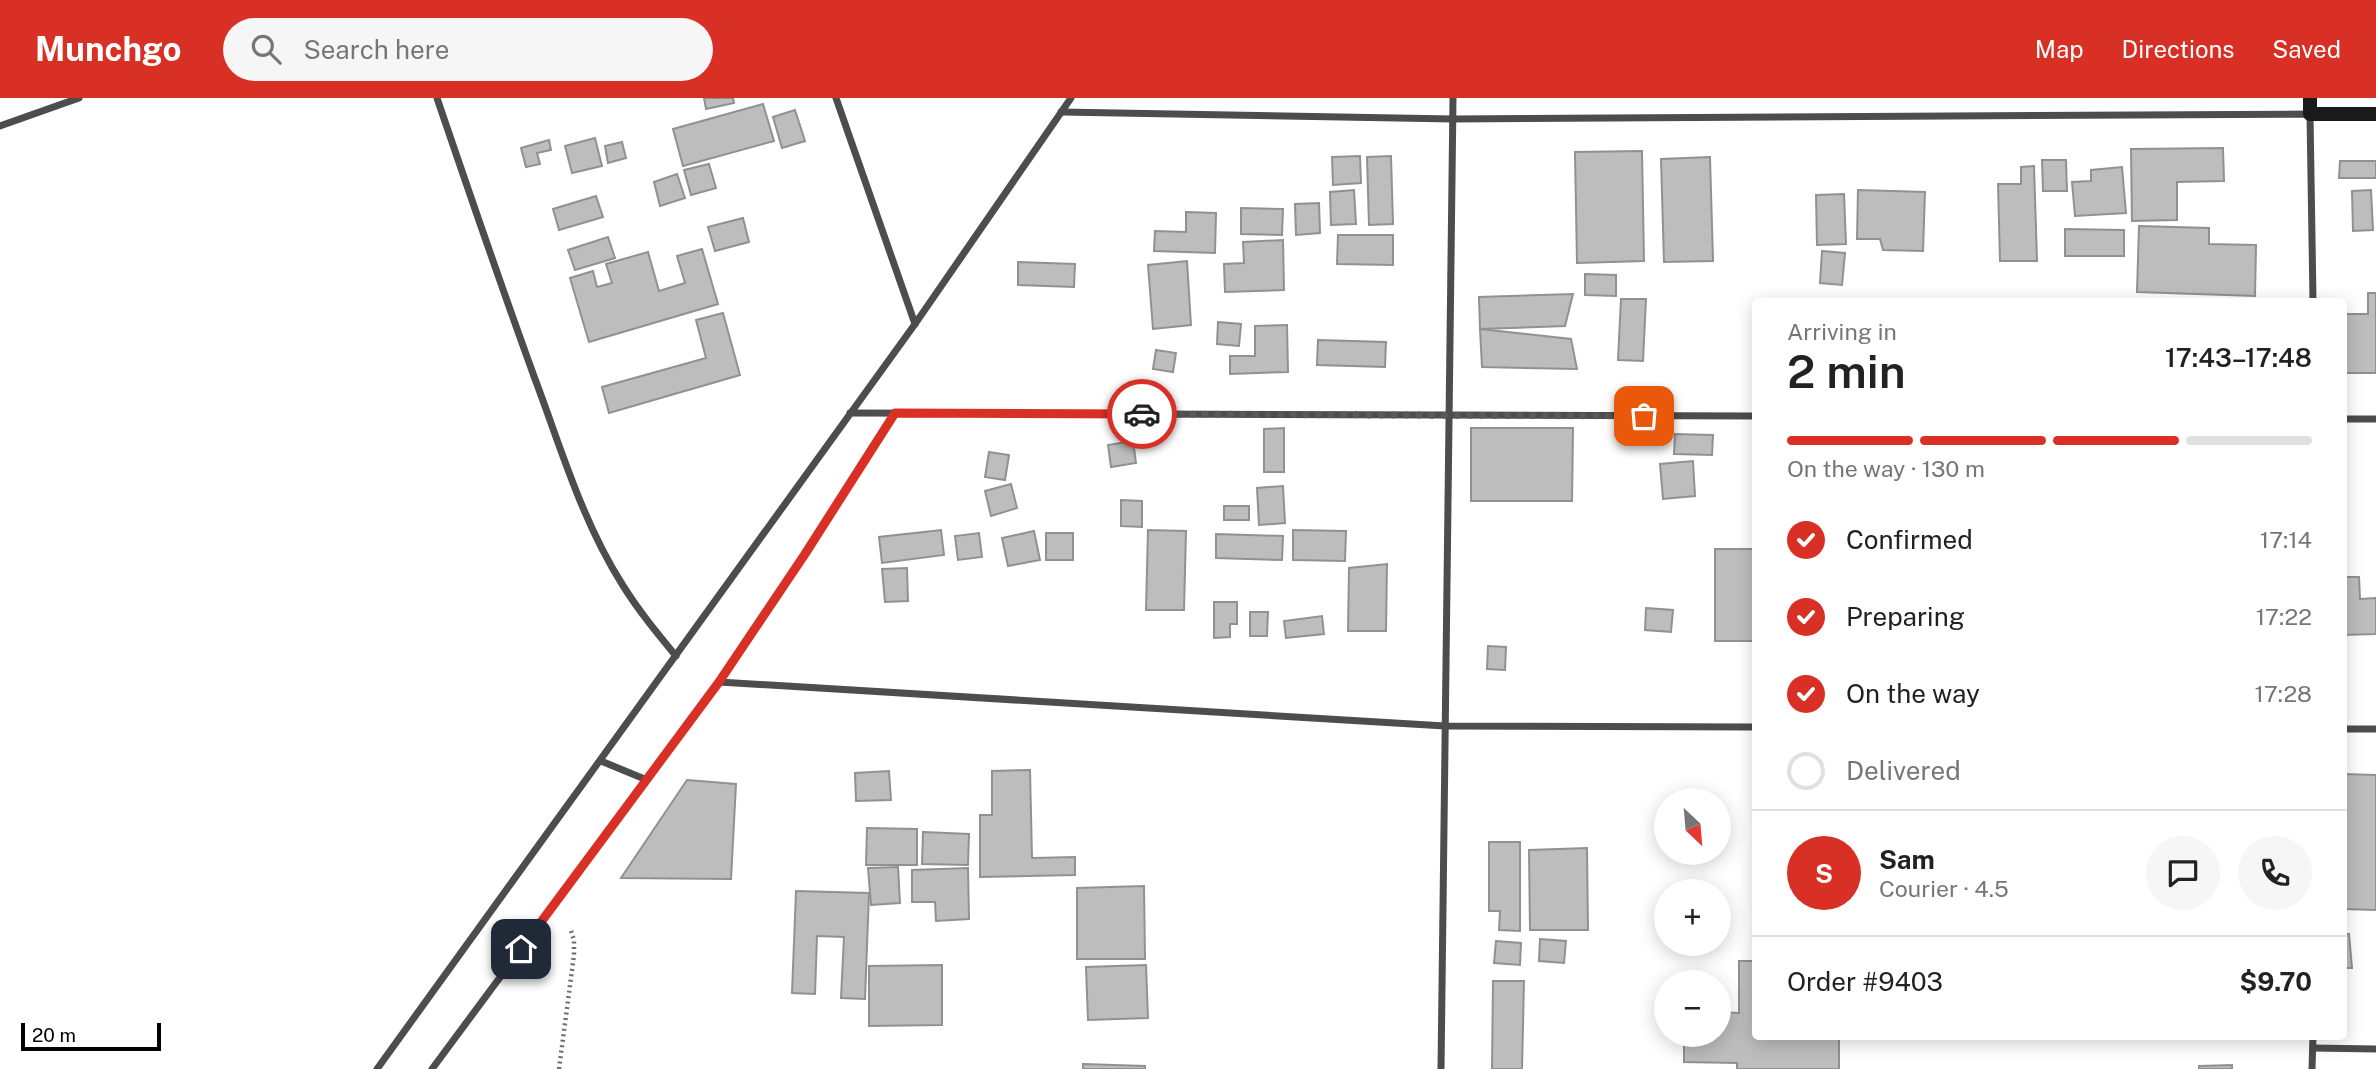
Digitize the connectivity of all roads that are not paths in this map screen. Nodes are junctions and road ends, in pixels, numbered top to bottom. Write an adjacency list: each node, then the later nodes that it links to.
1 (79, 98): 11 (street)
2 (437, 98): 20 (street)
3 (836, 98): 13 (street)
4 (1071, 98): 7 (street)
5 (1454, 98): 10 (street)
6 (2310, 98): 8 (street)
7 (1061, 112): 10 (street); 13 (street)
8 (2310, 114): 9 (street); 10 (street); 12 (street)
9 (2376, 114)
10 (1453, 118): 16 (street)
11 (0, 125)
12 (2313, 298)
13 (915, 324): 14 (street)
14 (850, 413): 15 (street); 20 (street)
15 (895, 413): 16 (street); 21 (street)
16 (1450, 415): 17 (street); 22 (street)
17 (1752, 416)
18 (2347, 419): 19 (street)
19 (2376, 419)
20 (676, 656): 26 (street)
21 (719, 682): 22 (street); 27 (street)
22 (1446, 726): 23 (street); 33 (street)
23 (1752, 727)
24 (2347, 729): 25 (street)
25 (2376, 729)
26 (601, 761): 27 (street); 31 (street)
27 (648, 780): 32 (street)
28 (2313, 1040): 29 (street)
29 (2313, 1048): 30 (street); 34 (street)
30 (2376, 1049)
31 (377, 1069)
32 (432, 1069)
33 (1441, 1069)
34 (2312, 1069)

